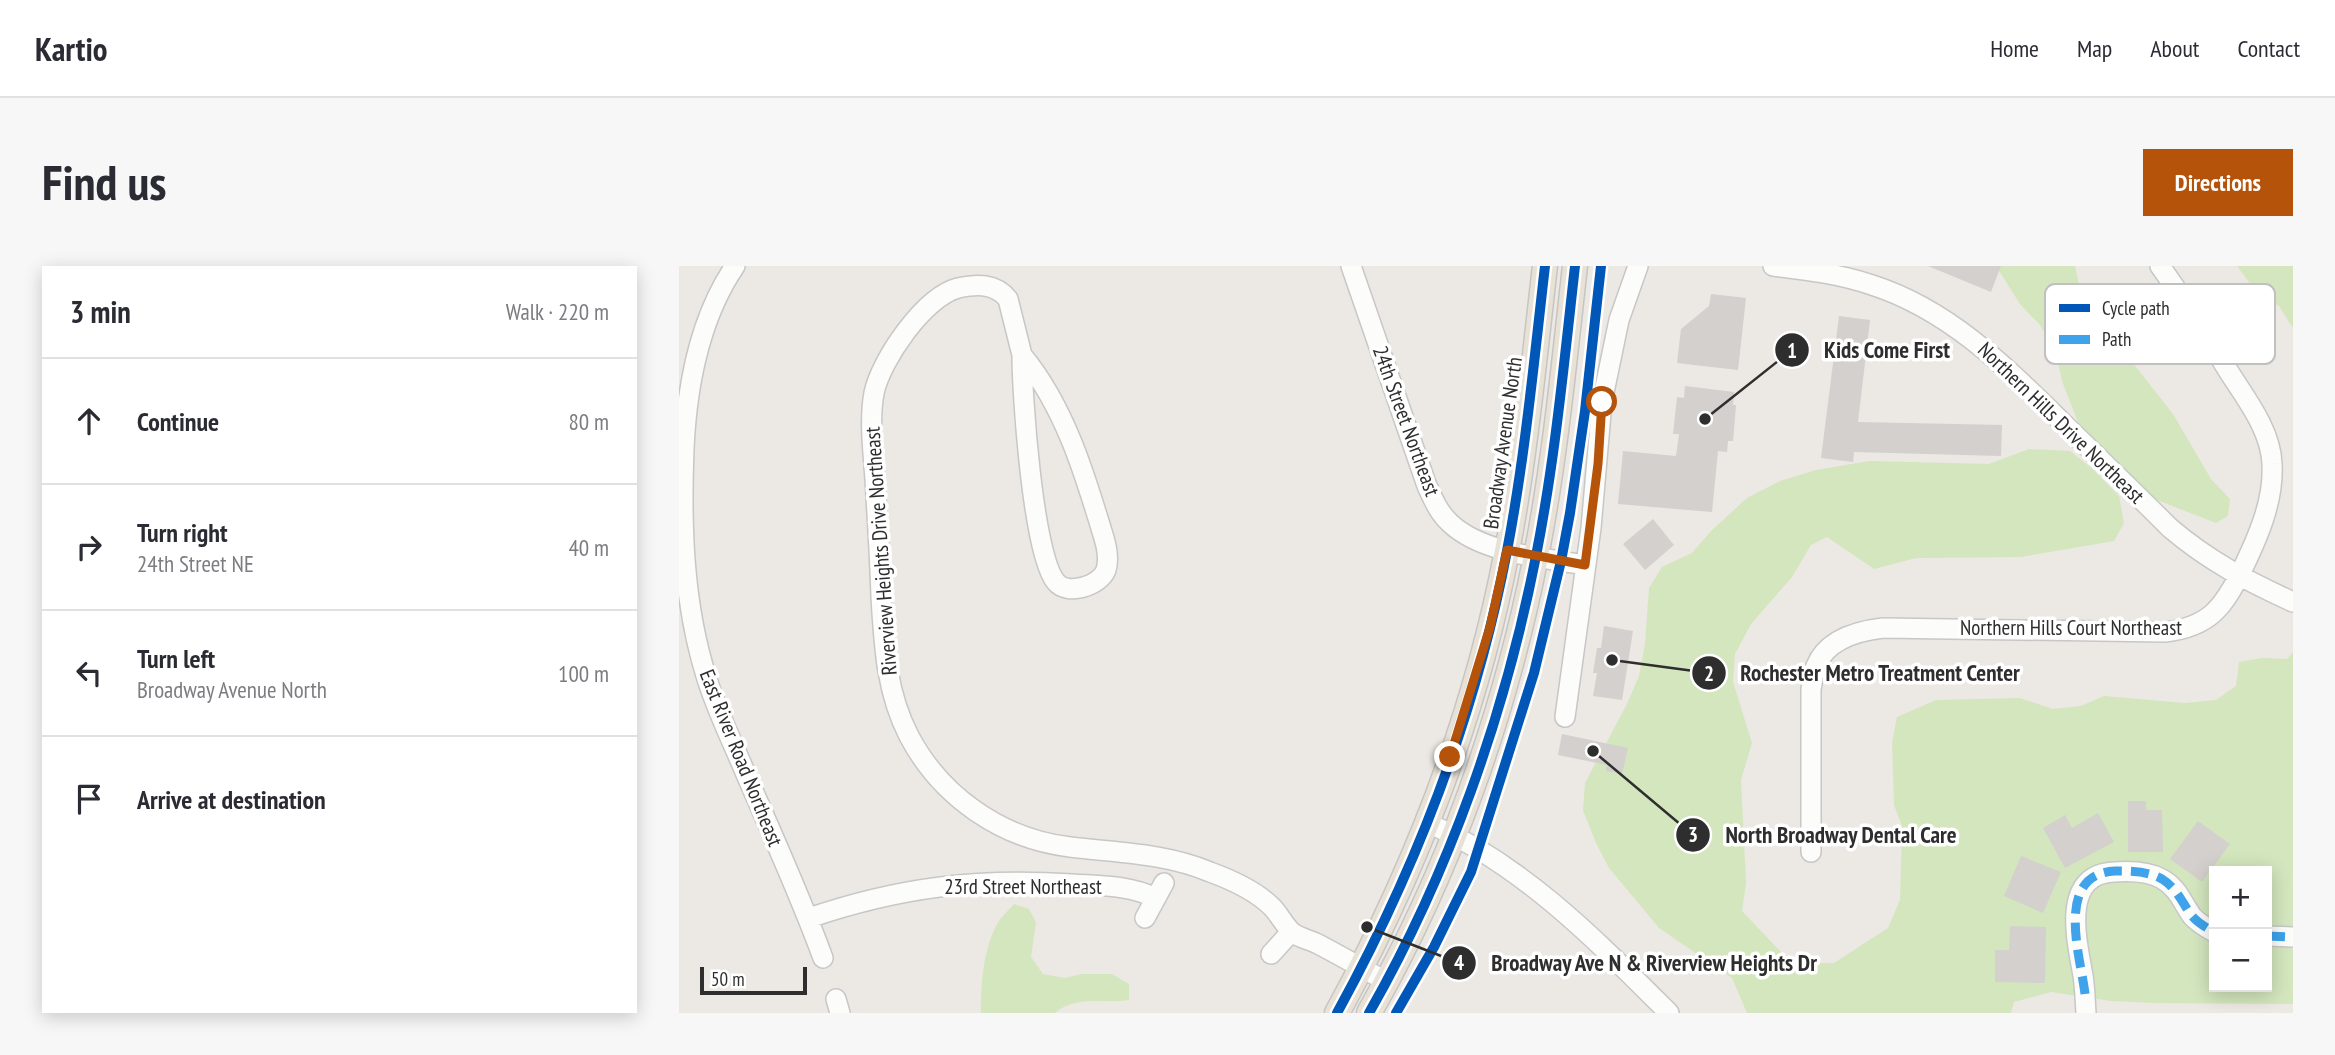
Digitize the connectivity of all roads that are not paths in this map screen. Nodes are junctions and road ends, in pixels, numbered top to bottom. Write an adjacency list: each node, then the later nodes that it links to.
1 (734, 266): 21 (street, East River Road Northeast)
2 (1351, 266): 12 (street, 24th Street Northeast)
3 (1545, 266): 12 (main road, Broadway Avenue North)
4 (1575, 266): 13 (main road)
5 (1638, 266): 14 (street)
6 (1773, 266): 8 (street, Northern Hills Drive Northeast)
7 (2161, 266): 9 (street, Northern Hills Court Northeast)
8 (1803, 268): 15 (street, Northern Hills Drive Northeast)
9 (2174, 284)
10 (1022, 355): 10 (street, Riverview Heights Drive Northeast); 24 (street, Riverview Heights Drive Northeast)
11 (2224, 364): 15 (street, Northern Hills Court Northeast)
12 (1507, 550): 13 (street, 24th Street Northeast); 18 (main road, Broadway Avenue North)
13 (1536, 556): 14 (street, 24th Street Northeast); 19 (main road)
14 (1585, 565): 17 (street)
15 (2239, 577): 16 (street, Northern Hills Drive Northeast); 20 (street, Northern Hills Court Northeast)
16 (2293, 602)
17 (1565, 717)
18 (1428, 823): 19 (street); 29 (main road, Broadway Avenue North)
19 (1454, 835): 30 (main road); 34 (street)
20 (1811, 852)
21 (809, 918): 22 (street, 23rd Street Northeast); 28 (street, East River Road Northeast)
22 (1145, 918)
23 (2210, 929): 31 (street)
24 (1291, 932): 27 (street); 29 (street, Riverview Heights Drive Northeast)
25 (2272, 936): 26 (street)
26 (2293, 937)
27 (1271, 954)
28 (823, 958)
29 (1361, 967): 30 (street, Riverview Heights Drive Northeast); 32 (main road, Broadway Avenue North)
30 (1386, 981): 33 (main road)
31 (2085, 1004)
32 (1337, 1013)
33 (1369, 1013)
34 (1668, 1013)

